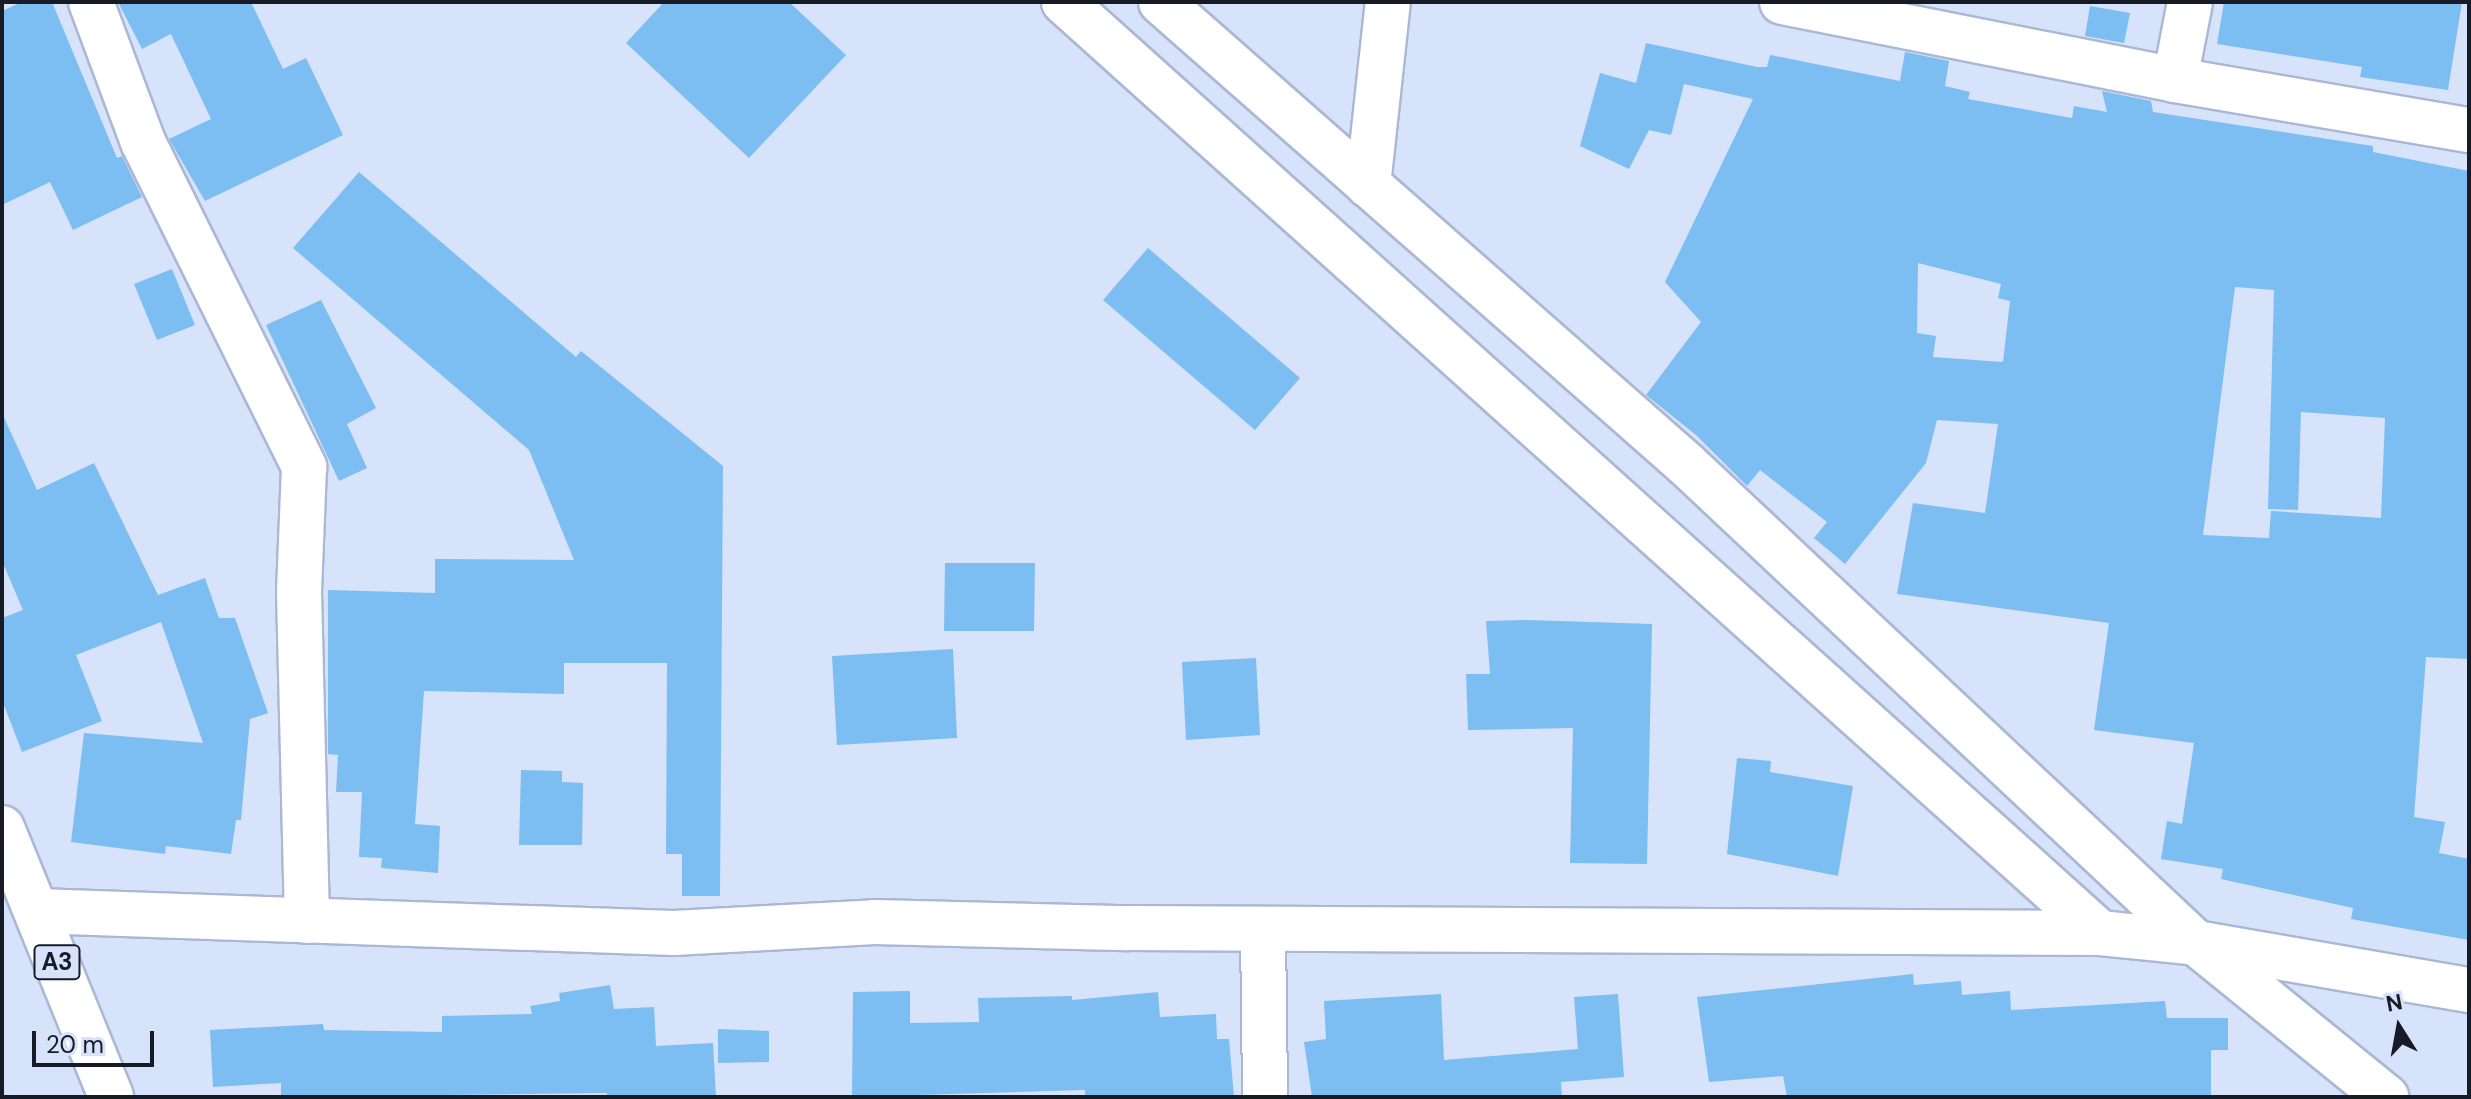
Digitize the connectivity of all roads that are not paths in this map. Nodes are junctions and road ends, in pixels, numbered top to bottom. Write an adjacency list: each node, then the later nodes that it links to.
1 (91, 2): 12 (main road)
2 (1064, 2): 14 (main road)
3 (1161, 2): 9 (main road)
4 (1388, 2): 9 (main road)
5 (1782, 2): 7 (main road)
6 (2190, 2): 7 (main road)
7 (2175, 80): 8 (main road)
8 (2469, 130)
9 (1368, 185): 15 (main road)
10 (2, 828): 11 (main road, A3)
11 (20, 911): 12 (main road); 17 (main road, A3)
12 (307, 921): 13 (main road)
13 (1263, 929): 14 (main road); 18 (main road)
14 (2100, 933): 15 (main road)
15 (2196, 943): 16 (main road); 19 (main road)
16 (2469, 990)
17 (111, 1097)
18 (1265, 1097)
19 (2386, 1097)

